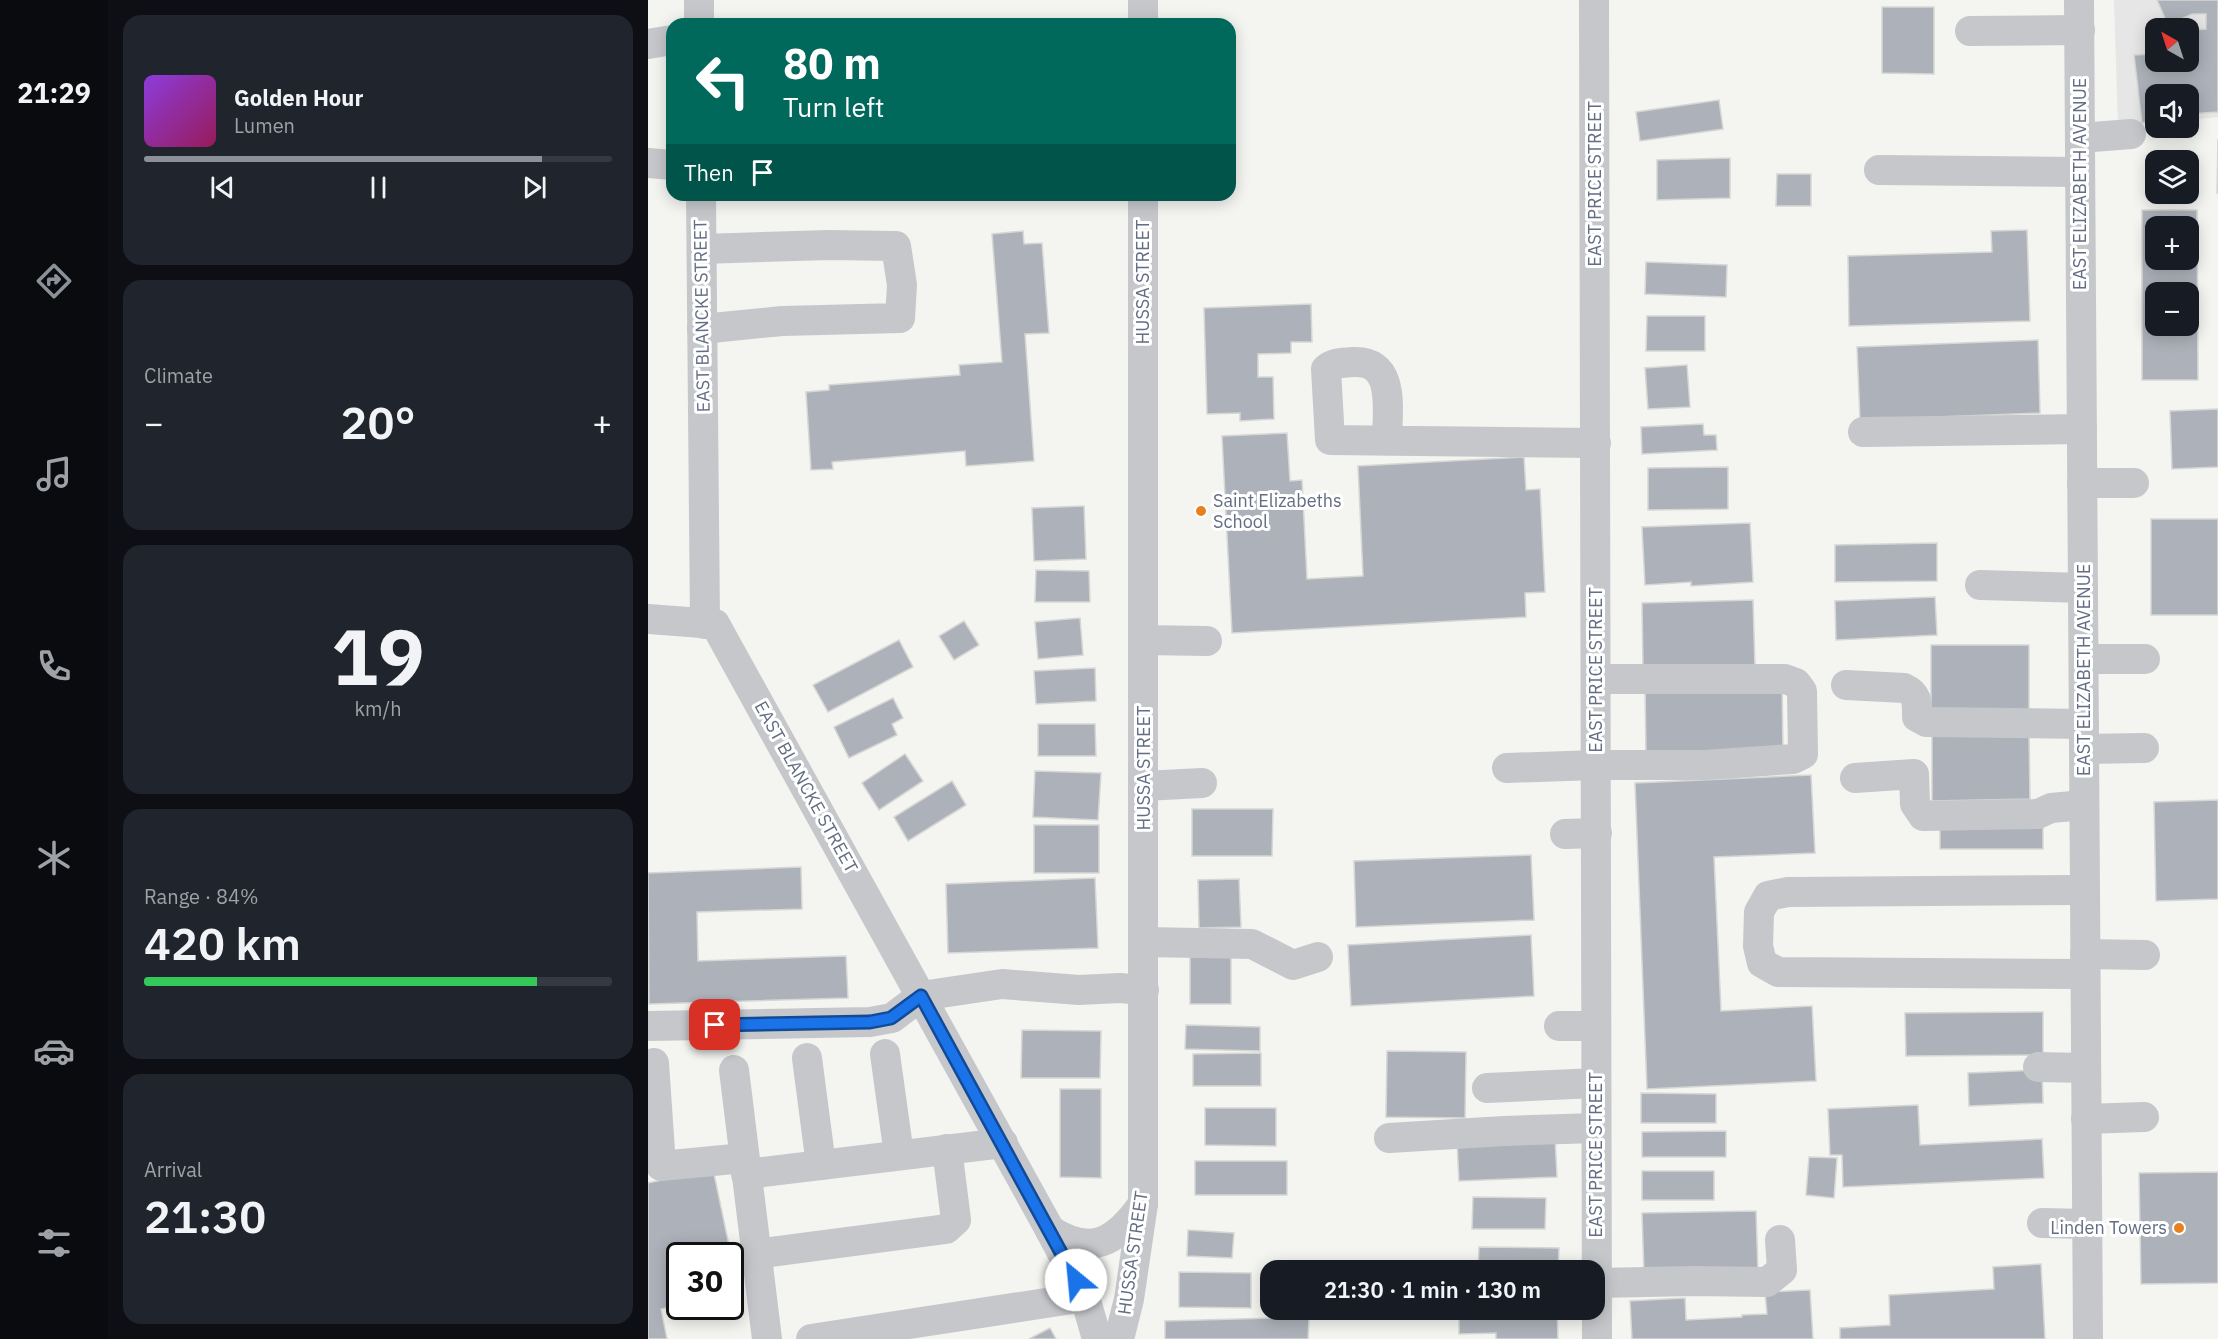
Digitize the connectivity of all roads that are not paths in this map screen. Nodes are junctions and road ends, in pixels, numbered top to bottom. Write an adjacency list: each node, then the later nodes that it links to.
1 (699, 0): 5 (street)
2 (1143, 0): 6 (street)
3 (1594, 0): 24 (street, EAST PRICE STREET)
4 (2079, 0): 7 (street, EAST ELIZABETH AVENUE)
5 (699, 18)
6 (1143, 18)
7 (2080, 30): 8 (street); 12 (street, EAST ELIZABETH AVENUE)
8 (1970, 31)
9 (666, 41): 10 (street)
10 (648, 44)
11 (2131, 134): 12 (street)
12 (2080, 138): 16 (street, EAST ELIZABETH AVENUE)
13 (648, 163): 14 (street)
14 (666, 164)
15 (1879, 170): 16 (street)
16 (2080, 172): 21 (street, EAST ELIZABETH AVENUE)
17 (701, 201): 19 (street, EAST BLANCKE STREET)
18 (1143, 201): 31 (street, HUSSA STREET)
19 (702, 249): 20 (street, EAST BLANCKE STREET); 20 (street)
20 (702, 329): 30 (street, EAST BLANCKE STREET)
21 (2082, 429): 22 (street); 25 (street, EAST ELIZABETH AVENUE)
22 (1863, 432)
23 (1387, 441): 24 (street)
24 (1596, 443): 35 (street, EAST PRICE STREET)
25 (2082, 483): 26 (street); 28 (street, EAST ELIZABETH AVENUE)
26 (2134, 483)
27 (1980, 585): 28 (street)
28 (2083, 588): 33 (street, EAST ELIZABETH AVENUE)
29 (648, 620): 30 (street)
30 (705, 624): 53 (street, EAST BLANCKE STREET)
31 (1143, 640): 32 (street); 43 (street, HUSSA STREET)
32 (1207, 642)
33 (2084, 658): 34 (street); 37 (street, EAST ELIZABETH AVENUE)
34 (2145, 659)
35 (1596, 680): 39 (street, EAST PRICE STREET); 39 (street)
36 (1846, 685): 37 (street)
37 (2084, 736): 38 (street); 44 (street, EAST ELIZABETH AVENUE)
38 (2144, 748)
39 (1596, 765): 40 (street); 45 (street, EAST PRICE STREET)
40 (1507, 768)
41 (1856, 778): 44 (street)
42 (1202, 783): 43 (street)
43 (1144, 786): 48 (street, HUSSA STREET)
44 (2084, 805): 47 (street, EAST ELIZABETH AVENUE)
45 (1597, 833): 46 (street); 56 (street, EAST PRICE STREET)
46 (1565, 834)
47 (2085, 890): 51 (street, EAST ELIZABETH AVENUE); 51 (street)
48 (1144, 942): 50 (street); 52 (street, HUSSA STREET)
49 (2145, 955): 51 (street)
50 (1318, 957)
51 (2085, 964): 61 (street, EAST ELIZABETH AVENUE)
52 (1144, 990): 53 (street); 74 (street, HUSSA STREET)
53 (921, 996): 54 (street); 69 (street, EAST BLANCKE STREET)
54 (648, 1026)
55 (1558, 1026): 56 (street)
56 (1596, 1026): 63 (street, EAST PRICE STREET)
57 (885, 1054): 71 (street)
58 (807, 1058): 72 (street)
59 (654, 1063): 73 (street)
60 (2038, 1067): 61 (street)
61 (2085, 1068): 66 (street, EAST ELIZABETH AVENUE)
62 (734, 1070): 73 (street)
63 (1596, 1083): 64 (street); 67 (street, EAST PRICE STREET)
64 (1487, 1088)
65 (2144, 1118): 66 (street)
66 (2086, 1119): 76 (street, EAST ELIZABETH AVENUE)
67 (1596, 1128): 68 (street); 80 (street, EAST PRICE STREET)
68 (1389, 1138)
69 (1003, 1143): 70 (street); 77 (street, EAST BLANCKE STREET)
70 (947, 1149): 71 (street); 79 (street)
71 (899, 1155): 72 (street)
72 (821, 1165): 73 (street)
73 (745, 1166): 79 (street)
74 (1143, 1204): 77 (street); 88 (street, HUSSA STREET)
75 (2042, 1223): 76 (street)
76 (2087, 1224): 90 (street, EAST ELIZABETH AVENUE)
77 (1050, 1230): 82 (street, EAST BLANCKE STREET)
78 (1780, 1240): 81 (street)
79 (756, 1254): 85 (street)
80 (1597, 1260)
81 (1605, 1284)
82 (1085, 1297): 84 (street); 87 (street, EAST BLANCKE STREET)
83 (1598, 1320): 89 (street, EAST PRICE STREET)
84 (958, 1328): 86 (street)
85 (766, 1339)
86 (811, 1339)
87 (1097, 1339)
88 (1119, 1339)
89 (1598, 1339)
90 (2088, 1339)

